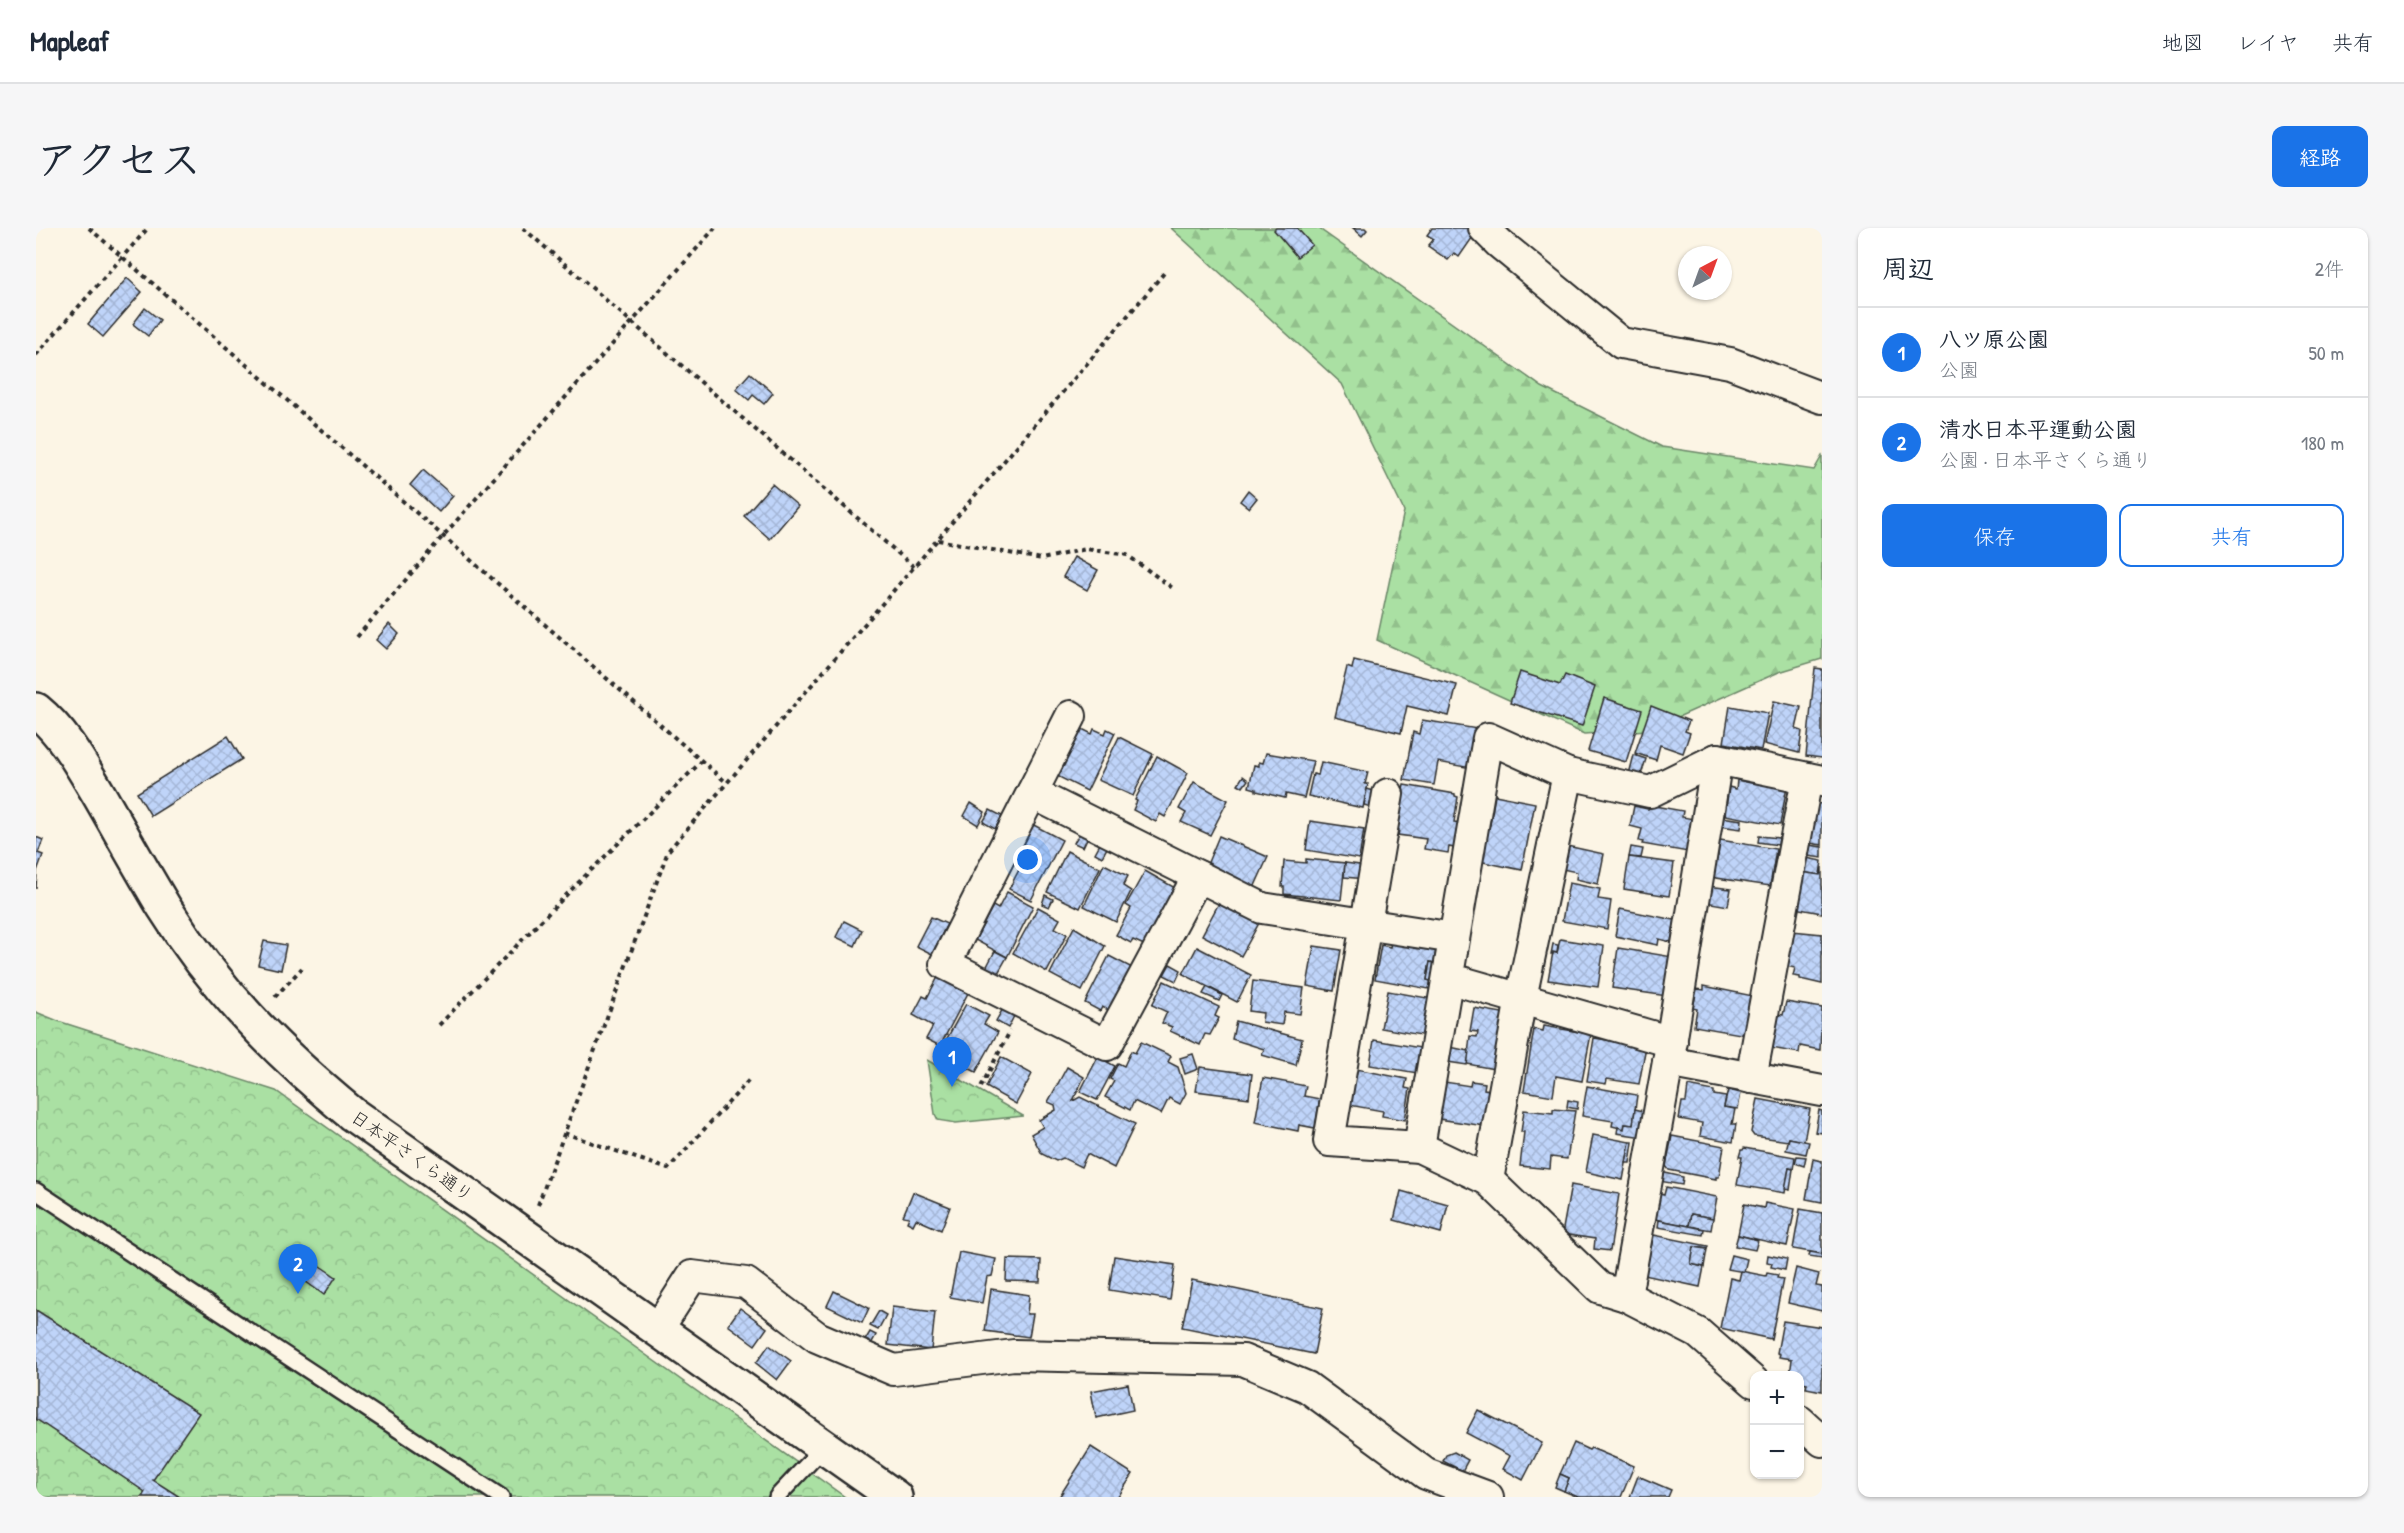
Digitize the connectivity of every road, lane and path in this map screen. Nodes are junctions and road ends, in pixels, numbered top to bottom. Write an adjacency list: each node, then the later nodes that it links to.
1 (89, 228): 6 (path)
2 (148, 228): 6 (path)
3 (524, 228): 8 (path)
4 (715, 228): 8 (path)
5 (1484, 228): 10 (street)
6 (123, 257): 9 (path); 11 (path)
7 (1164, 273): 12 (path)
8 (633, 323): 11 (path); 13 (path)
9 (36, 355)
10 (1822, 398)
11 (443, 536): 15 (path); 19 (path)
12 (937, 540): 13 (path); 14 (path)
13 (914, 567): 22 (path)
14 (1174, 589)
15 (357, 637)
16 (36, 710): 32 (street, 日本平さくら通り)
17 (1071, 716): 23 (street)
18 (1717, 759): 20 (street); 21 (street); 34 (street)
19 (702, 761): 22 (path); 33 (path)
20 (1568, 774): 27 (street); 30 (street)
21 (1815, 779): 35 (street)
22 (727, 783): 39 (path)
23 (1032, 793): 25 (street); 31 (street)
24 (1388, 794): 26 (street)
25 (1198, 876): 26 (street); 31 (street)
26 (1366, 924): 27 (street); 40 (street)
27 (1454, 938): 29 (street)
28 (302, 968): 32 (path)
29 (1448, 978): 30 (street); 40 (street)
30 (1521, 998): 34 (street); 41 (street)
31 (1024, 1004): 37 (path)
32 (252, 1022): 43 (street, 日本平さくら通り)
33 (439, 1025)
34 (1670, 1052): 35 (street); 44 (street)
35 (1751, 1078): 38 (street)
36 (750, 1079): 39 (path)
37 (981, 1087)
38 (1822, 1091)
39 (564, 1133): 43 (path)
40 (1419, 1147): 41 (street)
41 (1488, 1180): 44 (street)
42 (36, 1191): 50 (lane)
43 (526, 1237): 45 (street, 日本平さくら通り)
44 (1626, 1296): 46 (street)
45 (658, 1329): 49 (street, 日本平さくら通り); 53 (street)
46 (1750, 1378)
47 (1804, 1425): 48 (street)
48 (1822, 1441)
49 (824, 1447): 51 (lane); 52 (street, 日本平さくら通り)
50 (501, 1497)
51 (777, 1497)
52 (895, 1497)
53 (1488, 1497)

